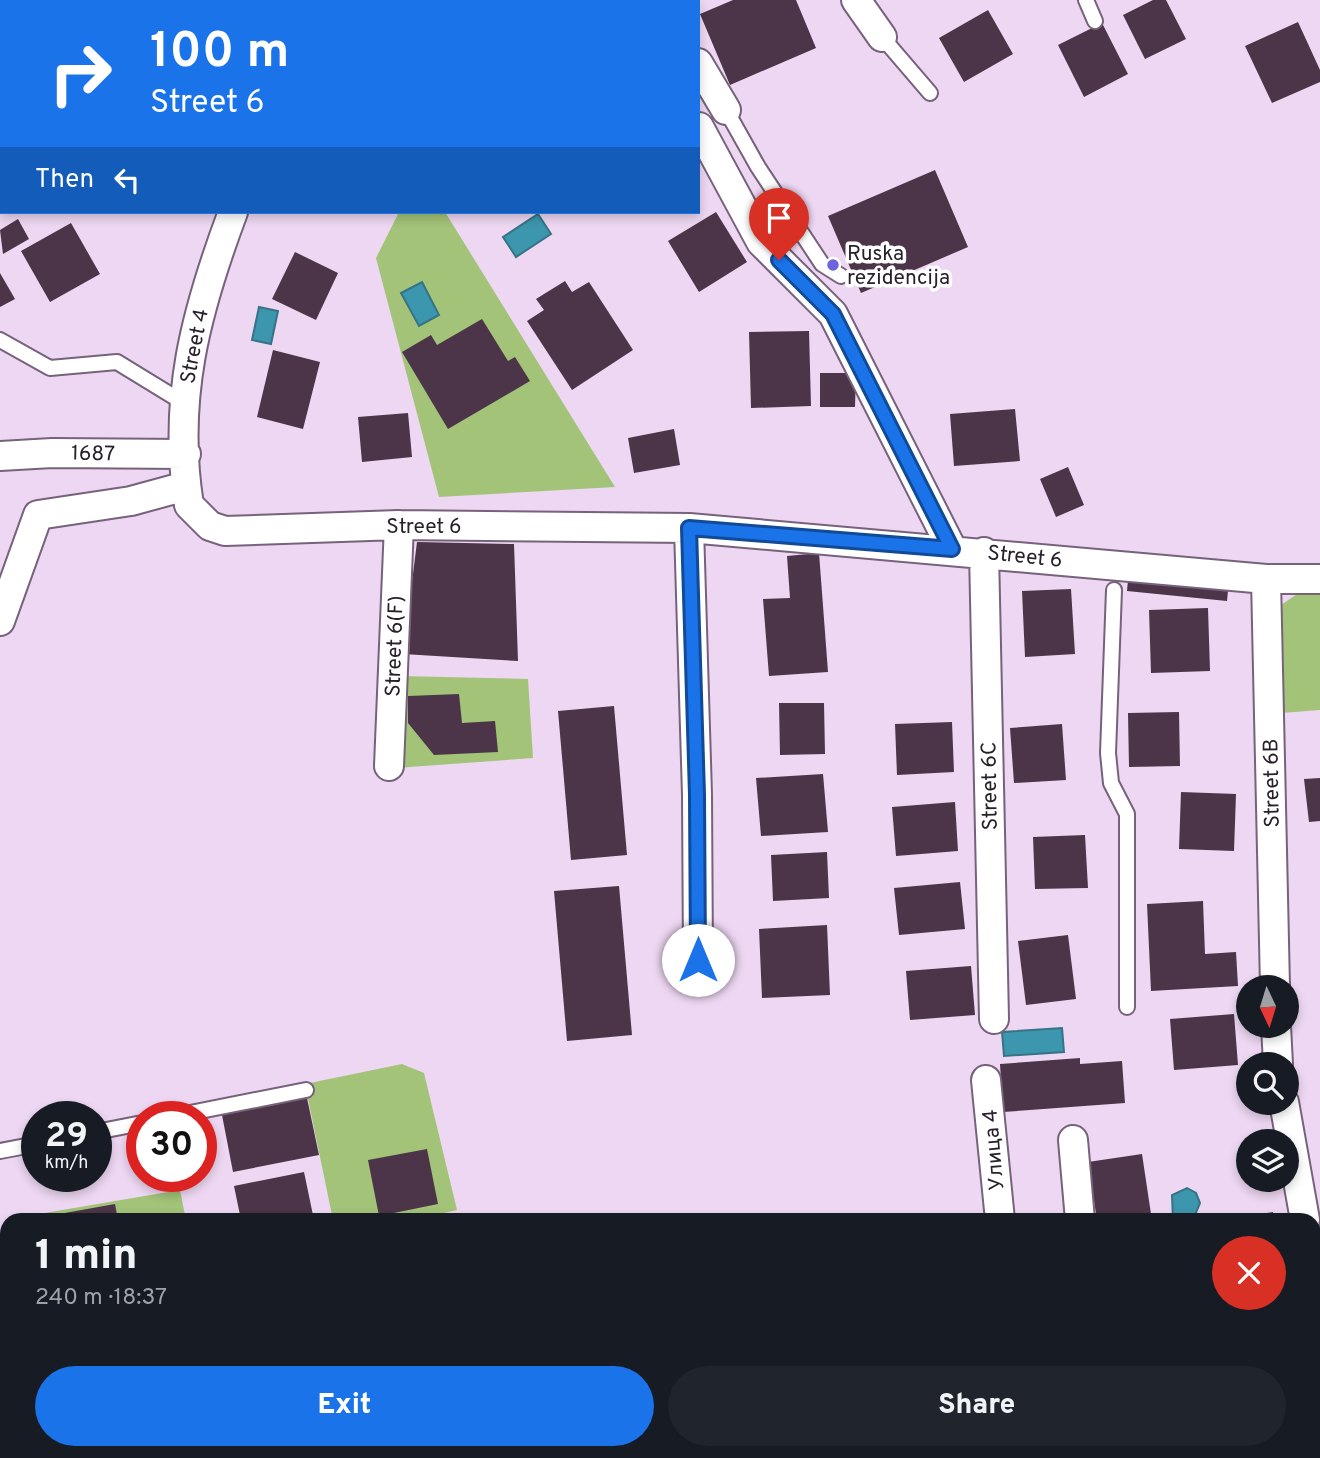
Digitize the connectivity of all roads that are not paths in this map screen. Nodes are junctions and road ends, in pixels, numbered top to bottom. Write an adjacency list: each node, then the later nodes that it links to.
1 (856, 0): 4 (street)
2 (1086, 0): 3 (lane)
3 (1095, 21)
4 (881, 37): 6 (lane)
5 (700, 66): 7 (street)
6 (930, 93)
7 (726, 110): 10 (lane)
8 (700, 129): 18 (street)
9 (232, 214): 12 (street, Street 4)
10 (841, 276)
11 (0, 340): 12 (lane)
12 (184, 402): 13 (street, Street 4)
13 (186, 454): 14 (street, 1687); 15 (street, Street 4)
14 (0, 456)
15 (186, 485): 16 (street, Street 6); 23 (street)
16 (399, 525): 17 (street, Street 6); 24 (street, Street 6(F))
17 (689, 528): 18 (street, Street 6); 25 (street)
18 (952, 549): 19 (street, Street 6)
19 (984, 552): 20 (street, Street 6); 28 (street, Street 6C)
20 (1266, 579): 21 (street, Street 6); 26 (street, Street 6B)
21 (1320, 579)
22 (1114, 590): 27 (lane)
23 (0, 621)
24 (389, 766)
25 (698, 960)
26 (1275, 975)
27 (1127, 1007)
28 (994, 1019)
29 (986, 1080): 36 (street, Улица 4)
30 (306, 1090): 31 (lane)
31 (217, 1108)
32 (1286, 1115): 38 (street)
33 (1073, 1140): 37 (street)
34 (21, 1147): 35 (lane)
35 (0, 1151)
36 (999, 1213)
37 (1079, 1213)
38 (1304, 1213)

